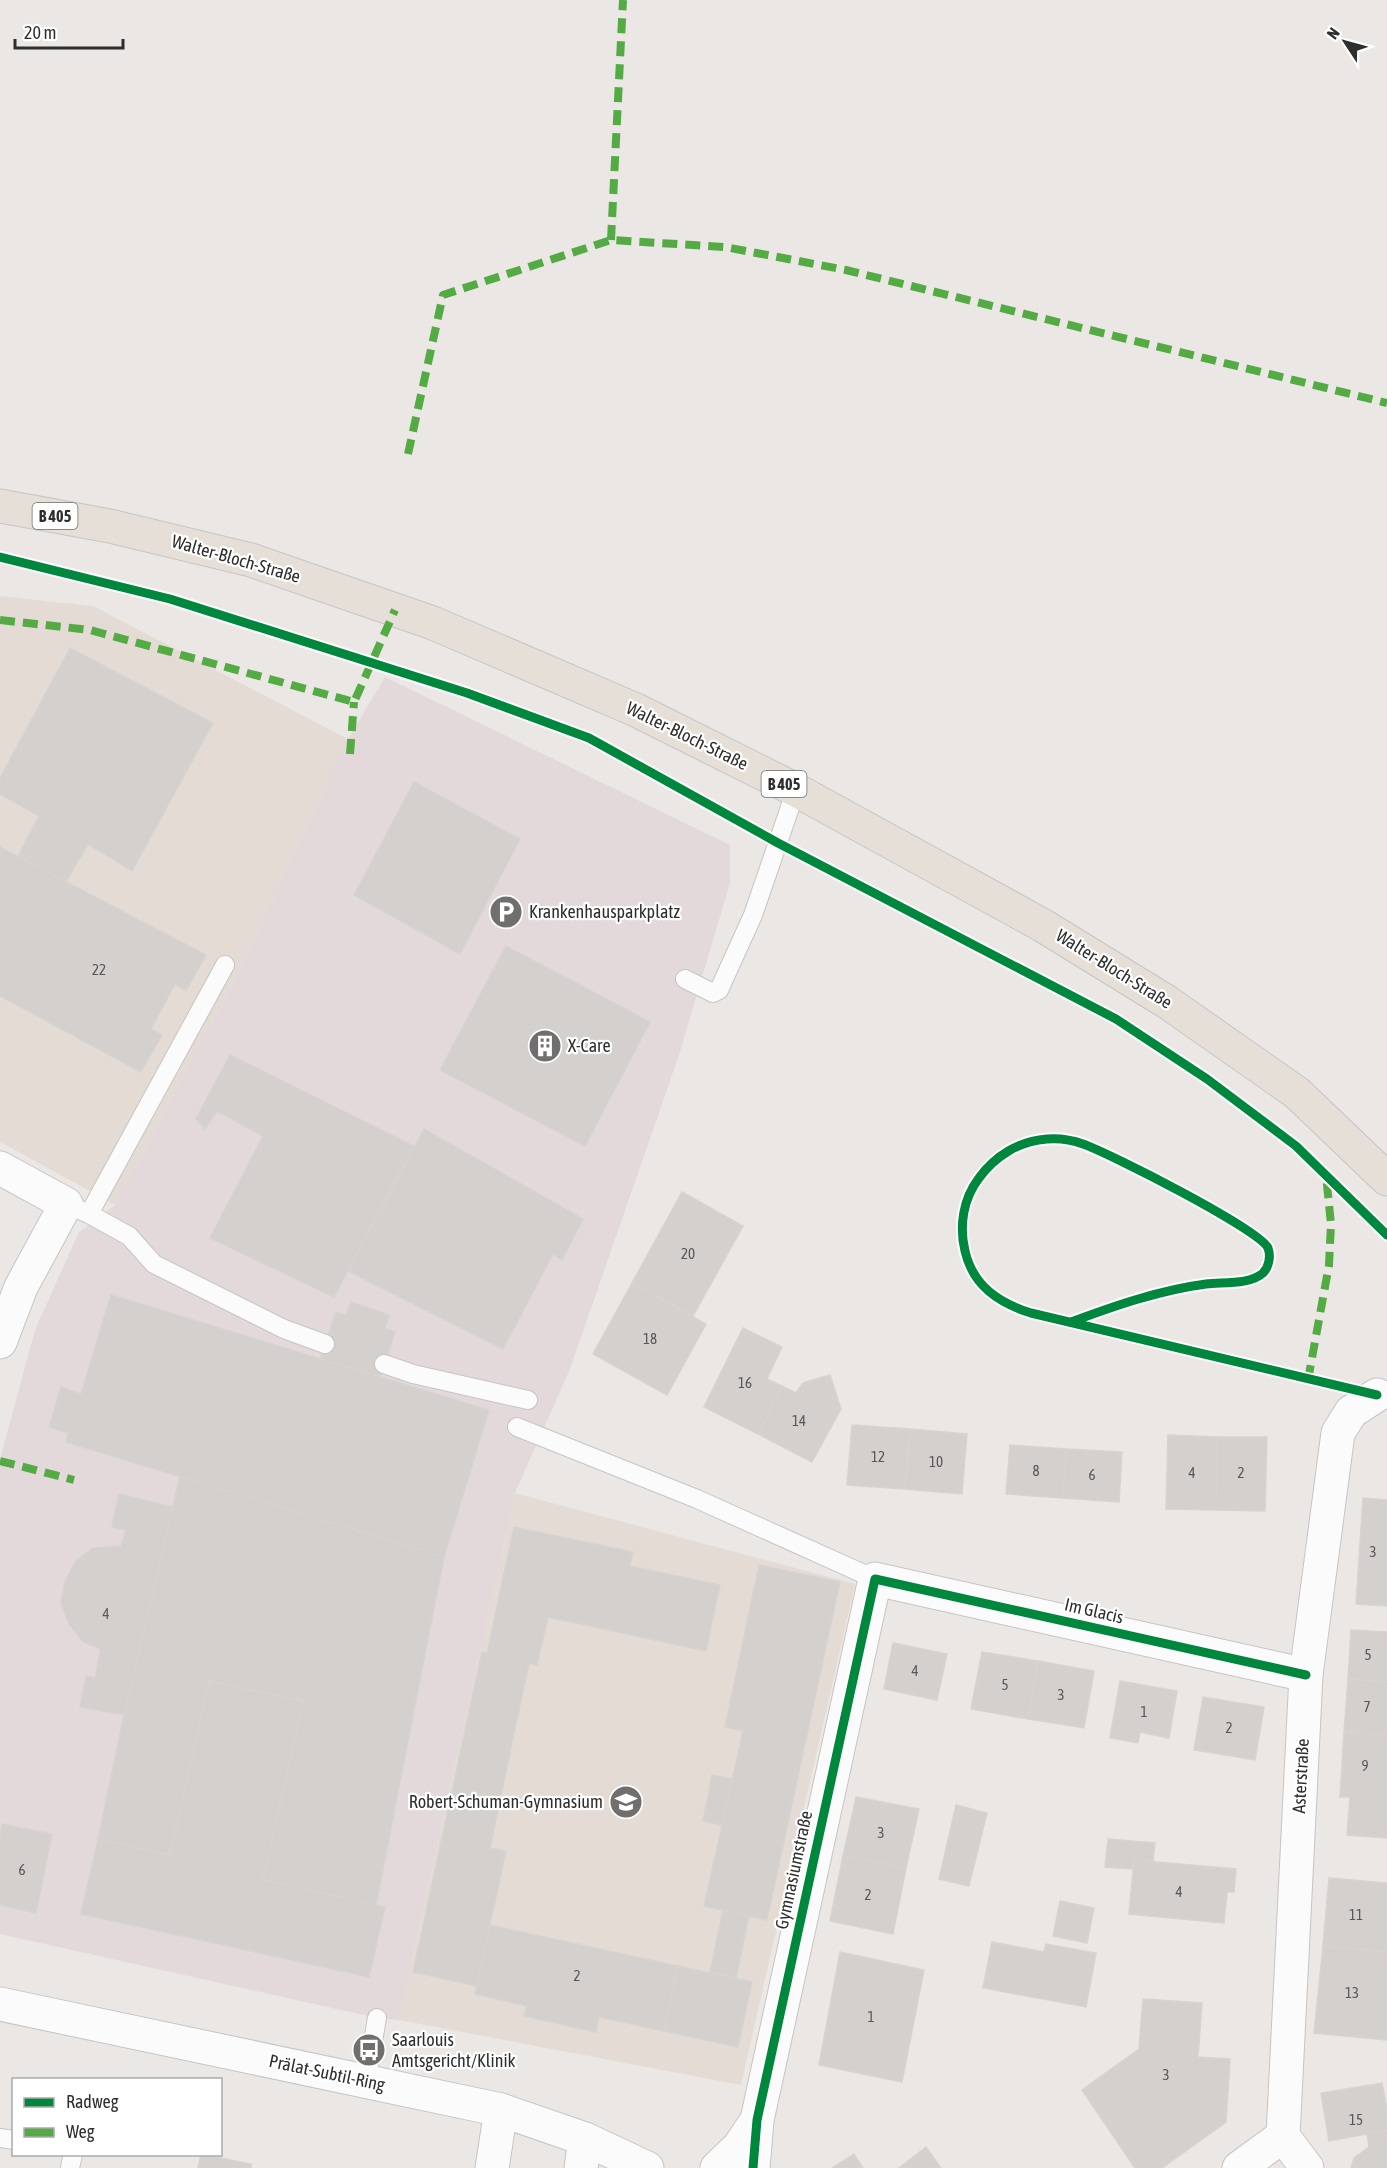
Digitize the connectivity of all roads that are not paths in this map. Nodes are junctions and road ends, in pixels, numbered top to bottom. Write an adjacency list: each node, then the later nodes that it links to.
1 (0, 506): 2 (main road, Walter-Bloch-Straße / B 405)
2 (796, 790): 4 (lane); 6 (main road, Walter-Bloch-Straße / B 405)
3 (225, 965): 7 (lane)
4 (685, 979)
5 (0, 1168): 7 (street)
6 (1387, 1179)
7 (77, 1209): 8 (street); 9 (lane)
8 (0, 1342)
9 (325, 1344)
10 (384, 1364): 12 (lane)
11 (1377, 1395): 15 (street, Asterstraße)
12 (528, 1400)
13 (517, 1427): 14 (lane)
14 (874, 1579): 15 (street, Im Glacis); 20 (street, Gymnasiumstraße)
15 (1306, 1675): 21 (street, Asterstraße)
16 (0, 2004): 18 (street, Prälat-Subtil-Ring)
17 (377, 2018): 18 (lane)
18 (366, 2082): 19 (street, Prälat-Subtil-Ring)
19 (501, 2110): 22 (street, Prälat-Subtil-Ring); 23 (street)
20 (757, 2120): 25 (street, Gymnasiumstraße); 26 (street, Gymnasiumstraße)
21 (1283, 2136): 27 (street); 28 (street)
22 (583, 2153): 24 (street, Prälat-Subtil-Ring)
23 (492, 2168)
24 (647, 2168)
25 (717, 2168)
26 (753, 2168)
27 (1239, 2168)
28 (1307, 2168)

